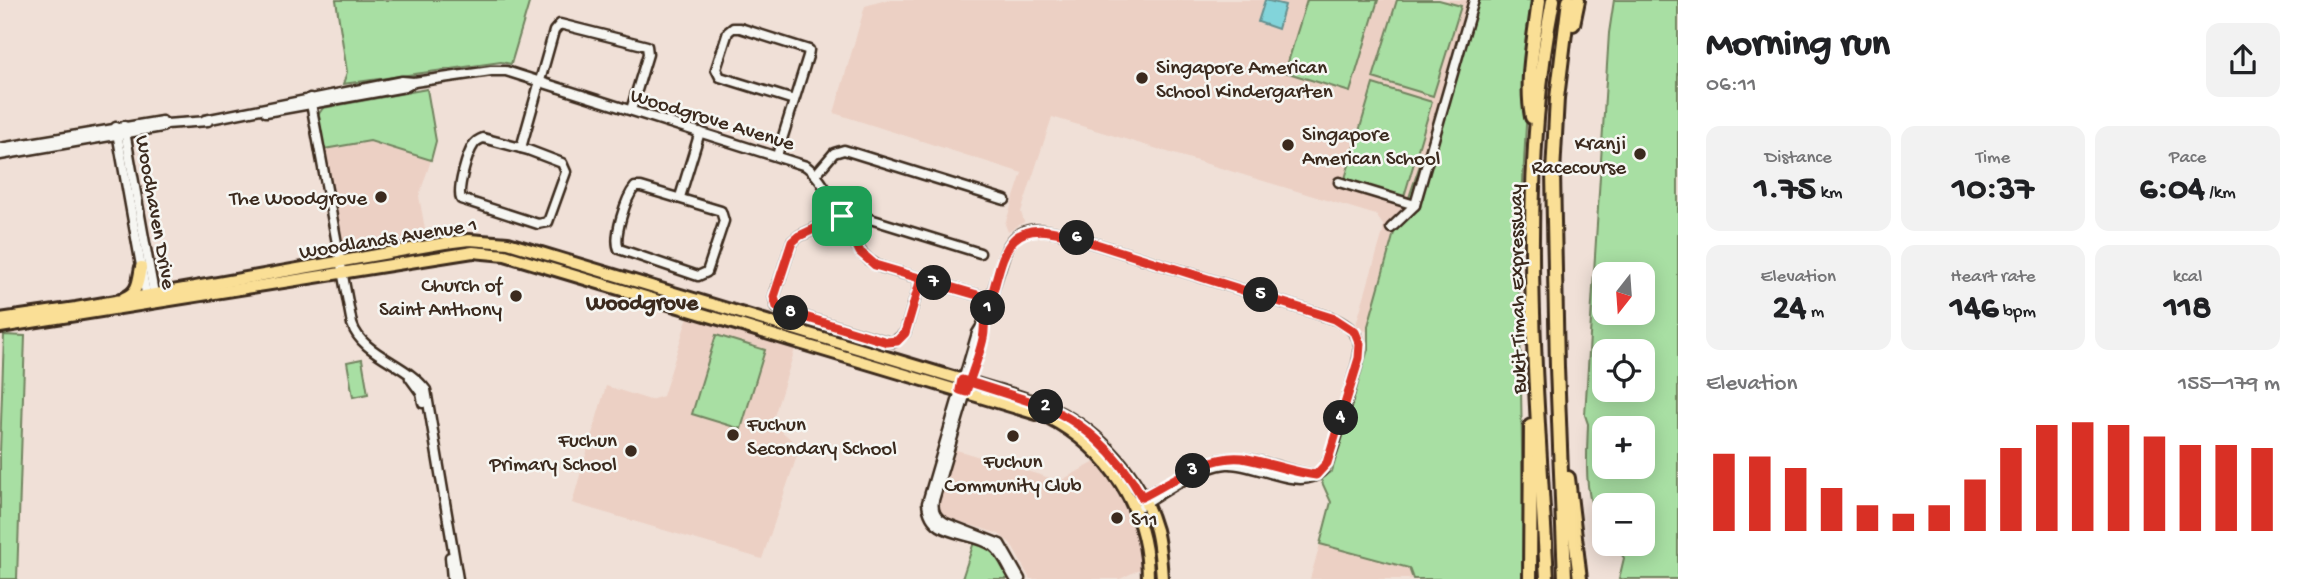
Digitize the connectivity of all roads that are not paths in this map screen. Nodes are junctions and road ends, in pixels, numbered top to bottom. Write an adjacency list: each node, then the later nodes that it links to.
1 (1474, 0): 22 (street)
2 (1539, 0): 11 (highway)
3 (1553, 0): 11 (highway, Bukit Timah Expressway)
4 (1569, 0): 6 (highway, Bukit Timah Expressway)
5 (1578, 0): 6 (highway)
6 (1563, 52): 36 (highway, Bukit Timah Expressway)
7 (539, 81): 9 (street, Woodgrove Avenue); 10 (street, Woodgrove Avenue); 10 (street); 15 (street)
8 (794, 100): 8 (street); 17 (street)
9 (308, 102): 12 (street, Woodgrove Avenue); 27 (street)
10 (631, 110): 13 (street, Woodgrove Avenue)
11 (1535, 127): 32 (highway, Bukit Timah Expressway)
12 (121, 130): 14 (street, Woodgrove Avenue); 16 (street, Woodgrove Avenue); 26 (street, Woodhaven Drive); 31 (street, Woodhaven Drive)
13 (700, 132): 17 (street, Woodgrove Avenue); 20 (street)
14 (0, 148)
15 (521, 148): 15 (street)
16 (0, 155)
17 (777, 156): 18 (street, Woodgrove Avenue)
18 (816, 174): 21 (street); 23 (street)
19 (1339, 183): 22 (street)
20 (680, 197): 20 (street)
21 (1004, 200)
22 (1415, 205): 24 (street)
23 (842, 216): 25 (street); 28 (street); 28 (street)
24 (1391, 228)
25 (980, 253)
26 (141, 267): 30 (main road); 31 (street, Woodhaven Drive)
27 (339, 269): 31 (main road, Woodlands Avenue 1); 35 (main road, Woodlands Avenue 1); 38 (street); 39 (street)
28 (921, 279): 29 (street)
29 (991, 299): 35 (street); 37 (street)
30 (122, 300): 31 (main road, Woodlands Avenue 1); 33 (main road, Woodlands Avenue 1)
31 (151, 300): 34 (main road, Woodlands Avenue 1)
32 (1532, 300): 44 (highway); 45 (highway, Bukit Timah Expressway)
33 (0, 319)
34 (0, 327)
35 (964, 386): 37 (main road, Woodlands Avenue 1); 40 (street); 41 (street)
36 (1562, 462): 46 (highway, Bukit Timah Expressway); 47 (highway)
37 (1139, 503): 42 (main road, Woodlands Avenue 1); 43 (main road, Woodlands Avenue 1)
38 (452, 579)
39 (458, 579)
40 (1015, 579)
41 (1020, 579)
42 (1149, 579)
43 (1162, 579)
44 (1530, 579)
45 (1547, 579)
46 (1565, 579)
47 (1580, 579)

